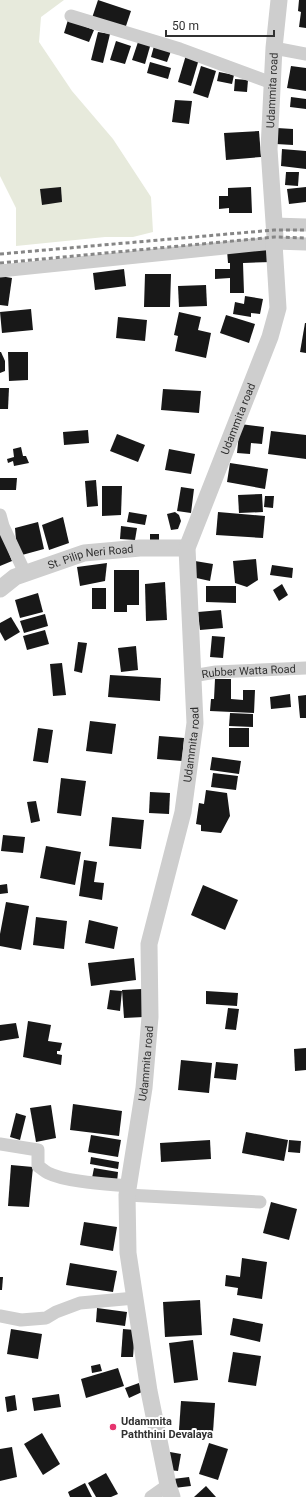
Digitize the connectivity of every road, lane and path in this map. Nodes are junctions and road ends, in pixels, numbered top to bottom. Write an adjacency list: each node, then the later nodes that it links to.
1 (279, 0): 3 (street, Udammita road)
2 (71, 16): 5 (street)
3 (274, 48): 4 (street); 5 (street, Udammita road)
4 (306, 54)
5 (272, 83): 6 (street, Udammita road)
6 (274, 224): 7 (street); 8 (street, Udammita road)
7 (306, 224)
8 (274, 243): 9 (street); 10 (street); 12 (street, Udammita road)
9 (306, 244)
10 (0, 271)
11 (0, 515): 13 (street)
12 (188, 548): 13 (street, St. Pilip Neri Road); 16 (street, Udammita road)
13 (25, 573): 14 (street, St. Pilip Neri Road)
14 (0, 589)
15 (306, 668): 16 (street, Rubber Watta Road)
16 (192, 676): 18 (street, Udammita road)
17 (0, 1144): 18 (street)
18 (128, 1190): 19 (street); 20 (street, Udammita road)
19 (260, 1202)
20 (135, 1298): 21 (street); 22 (street, Udammita road)
21 (0, 1316)
22 (170, 1491): 23 (street)
23 (151, 1497)

